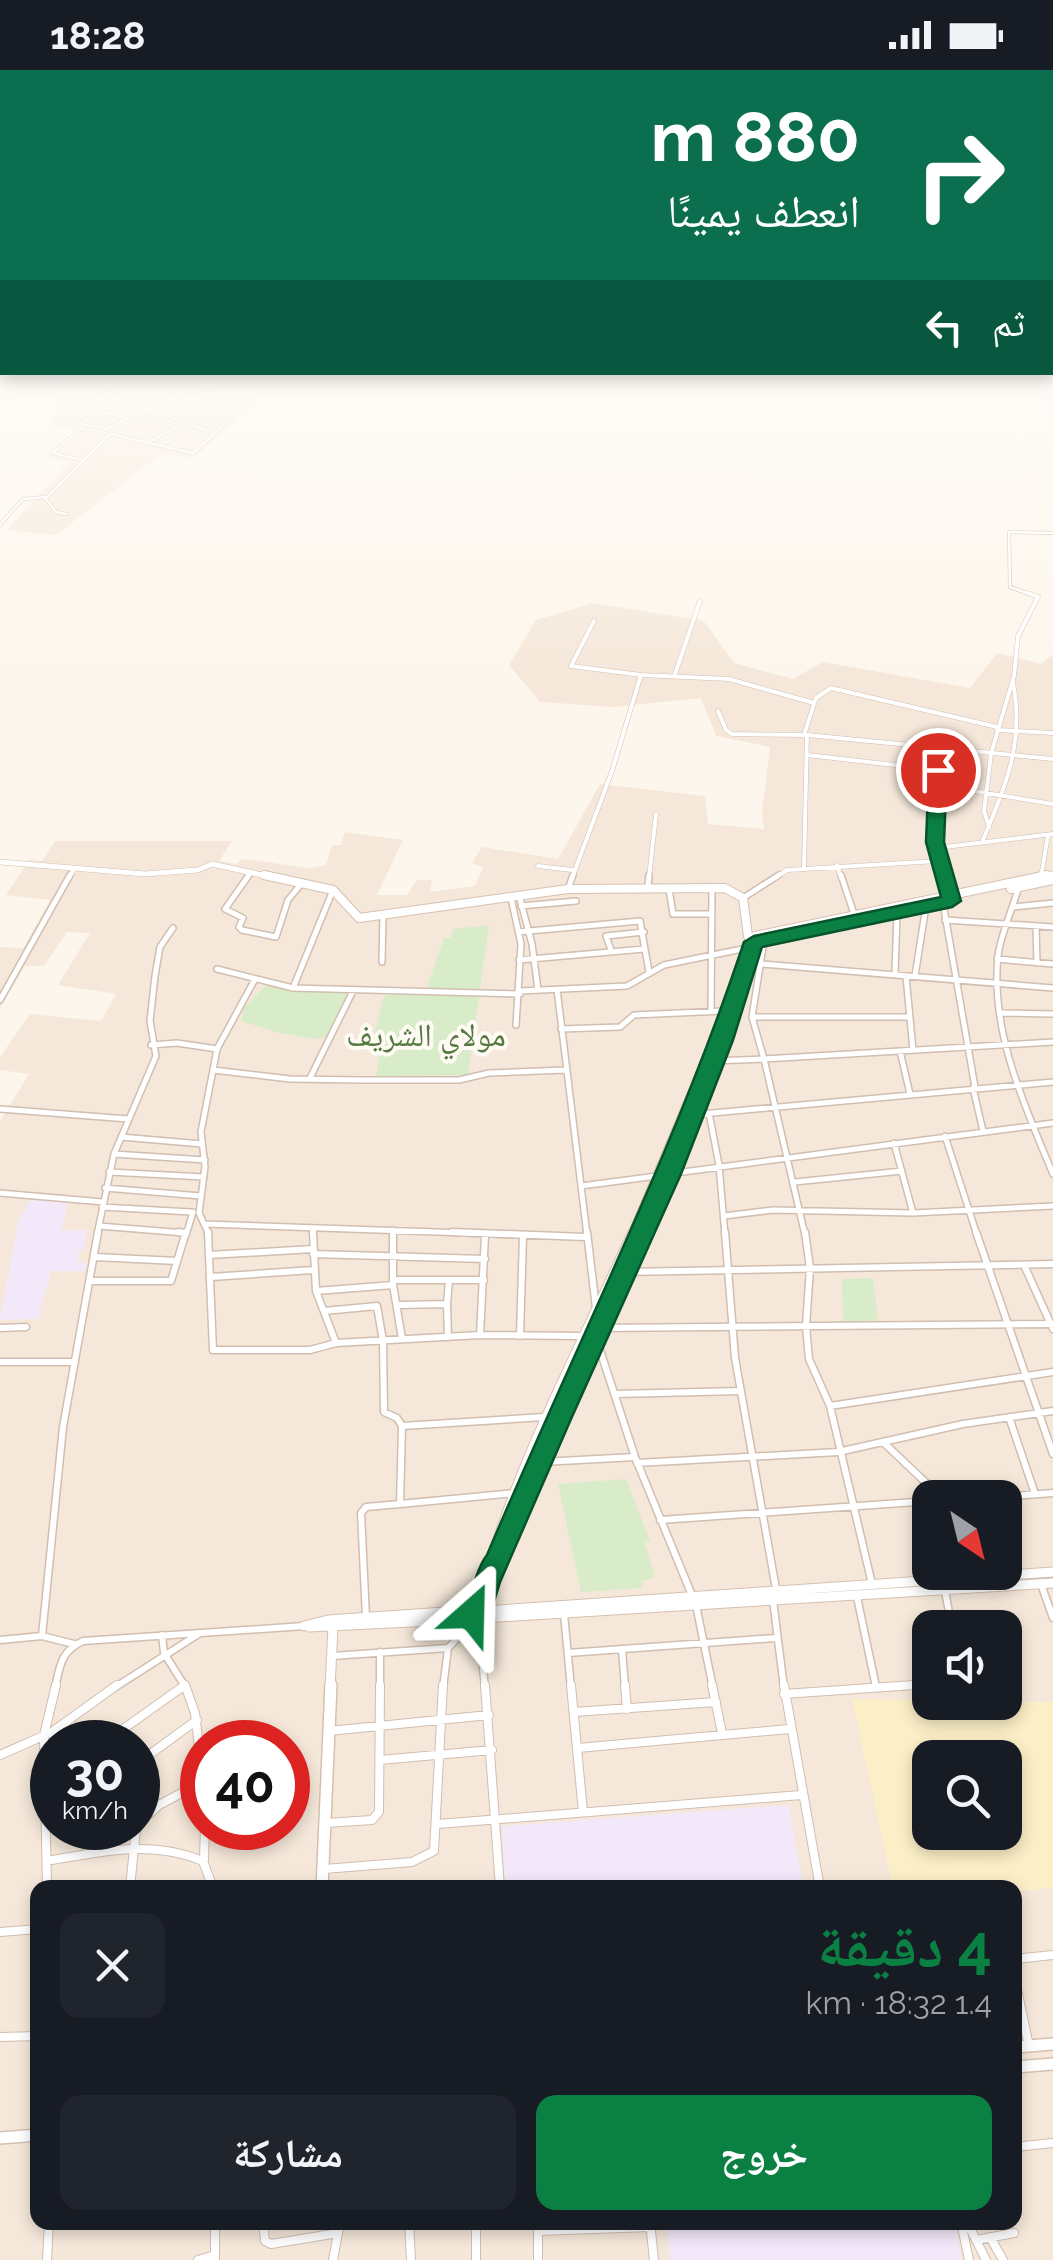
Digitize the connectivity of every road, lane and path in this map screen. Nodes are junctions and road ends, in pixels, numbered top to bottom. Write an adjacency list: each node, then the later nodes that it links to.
1 (68, 474): 2 (street)
2 (45, 498): 3 (street); 4 (street)
3 (66, 514)
4 (0, 526)
5 (1053, 533): 10 (street)
6 (700, 602): 8 (street)
7 (594, 621): 9 (street)
8 (674, 674): 9 (street); 11 (street)
9 (641, 675): 38 (street)
10 (1012, 680): 13 (street); 14 (street)
11 (814, 703): 13 (street); 16 (street)
12 (718, 711): 16 (street)
13 (997, 729): 14 (street); 18 (street)
14 (1020, 732): 15 (street); 20 (street)
15 (1053, 733)
16 (806, 735): 17 (street); 19 (street)
17 (940, 748): 18 (street); 22 (street)
18 (991, 754): 20 (street); 24 (street)
19 (806, 755): 22 (street); 36 (street)
20 (1014, 756): 21 (street); 25 (street)
21 (1053, 759)
22 (938, 770): 23 (street)
23 (937, 785): 24 (street); 31 (street)
24 (986, 792): 25 (street); 28 (street)
25 (1003, 794): 26 (street); 28 (street)
26 (1053, 804)
27 (656, 814): 44 (street)
28 (989, 827): 30 (street)
29 (1051, 835): 30 (street); 40 (street)
30 (982, 842): 31 (street)
31 (936, 848): 32 (street)
32 (938, 860): 34 (street); 51 (street)
33 (0, 862): 37 (street)
34 (837, 865): 36 (street); 59 (street)
35 (538, 866): 38 (street)
36 (804, 868): 50 (street)
37 (74, 869): 39 (street); 96 (street)
38 (572, 870): 47 (street)
39 (251, 872): 42 (street); 42 (street)
40 (1041, 876): 41 (street); 43 (street)
41 (1053, 877): 43 (street)
42 (302, 882): 48 (street)
43 (1018, 885): 51 (street); 56 (street)
44 (648, 886): 45 (street); 47 (street)
45 (669, 886): 46 (street); 58 (street)
46 (712, 886): 50 (street); 58 (street)
47 (568, 889): 49 (street)
48 (333, 890): 60 (street); 90 (street)
49 (514, 895): 54 (street); 60 (street); 68 (street)
50 (743, 898): 71 (street)
51 (948, 900): 55 (street); 59 (street); 61 (street)
52 (576, 901): 54 (street)
53 (1053, 903): 56 (street)
54 (521, 906): 67 (street)
55 (926, 906): 57 (street); 86 (street)
56 (1013, 907): 63 (street)
57 (897, 912): 71 (street); 84 (street)
58 (710, 914): 74 (street)
59 (854, 914): 71 (street)
60 (383, 915): 78 (street)
61 (945, 920): 63 (street); 87 (street)
62 (616, 922): 67 (street); 69 (street); 70 (street)
63 (1007, 924): 64 (street); 76 (street)
64 (1036, 926): 65 (street); 79 (street)
65 (1053, 927)
66 (173, 928): 107 (street)
67 (529, 930): 68 (street); 75 (street)
68 (518, 932): 77 (street)
69 (644, 932): 70 (street); 72 (street)
70 (618, 934): 73 (street)
71 (753, 940): 74 (street); 80 (street); 98 (street); 105 (street)
72 (644, 949): 73 (street); 83 (street)
73 (611, 951): 75 (street)
74 (711, 954): 83 (street); 97 (street)
75 (535, 959): 77 (street); 93 (street)
76 (997, 959): 79 (street); 89 (street)
77 (519, 960): 95 (street)
78 (382, 962)
79 (1037, 962): 81 (street)
80 (762, 964): 84 (street); 101 (street)
81 (1053, 964)
82 (217, 969): 88 (street)
83 (649, 972): 91 (street)
84 (895, 974): 85 (street)
85 (906, 976): 86 (street); 102 (street)
86 (915, 976): 87 (street)
87 (956, 980): 89 (street); 109 (street)
88 (254, 981): 90 (street); 110 (street)
89 (997, 984): 92 (street); 99 (street)
90 (293, 988): 94 (street)
91 (557, 988): 93 (street); 104 (street)
92 (1053, 988)
93 (538, 990): 95 (street)
94 (353, 991): 95 (street); 117 (street)
95 (520, 992): 103 (street)
96 (0, 1000)
97 (710, 1011): 98 (street); 104 (street)
98 (724, 1011): 105 (street)
99 (1002, 1012): 100 (street); 108 (street)
100 (1053, 1014)
101 (752, 1017): 102 (street); 113 (street)
102 (910, 1017): 111 (street)
103 (516, 1025)
104 (561, 1029): 116 (street)
105 (718, 1039): 114 (street); 142 (street)
106 (1053, 1042): 108 (street)
107 (152, 1045): 110 (street); 126 (street)
108 (1008, 1046): 109 (street); 119 (street)
109 (970, 1047): 111 (street); 120 (street)
110 (217, 1049): 115 (street)
111 (913, 1050): 112 (street)
112 (900, 1051): 113 (street); 121 (street)
113 (764, 1059): 114 (street); 122 (street)
114 (714, 1061): 125 (street)
115 (213, 1070): 117 (street); 132 (street)
116 (565, 1070): 117 (street); 145 (street)
117 (310, 1080)
118 (1053, 1082): 119 (street)
119 (1019, 1085): 120 (street); 128 (street)
120 (974, 1088): 121 (street); 129 (street)
121 (910, 1094): 122 (street)
122 (774, 1107): 124 (street); 135 (street)
123 (0, 1109): 126 (street)
124 (709, 1113): 125 (street); 138 (street)
125 (691, 1115): 142 (street)
126 (128, 1118): 131 (street)
127 (1053, 1122): 128 (street)
128 (1034, 1125): 129 (street); 137 (street)
129 (984, 1131): 130 (street)
130 (945, 1136): 133 (street); 153 (street)
131 (120, 1137): 132 (street); 134 (street)
132 (202, 1144): 136 (street)
133 (894, 1144): 135 (street); 139 (street)
134 (114, 1154): 136 (street); 140 (street)
135 (789, 1156): 138 (street); 144 (street)
136 (206, 1160): 143 (street)
137 (1051, 1162): 141 (street)
138 (720, 1167): 142 (street); 156 (street)
139 (902, 1171): 144 (street); 155 (street)
140 (109, 1172): 143 (street); 146 (street)
141 (1053, 1174)
142 (664, 1175): 145 (street); 177 (street)
143 (204, 1177): 148 (street)
144 (795, 1182): 152 (street)
145 (581, 1186): 164 (street)
146 (105, 1188): 148 (street); 150 (street)
147 (2, 1194): 149 (street); 150 (street)
148 (201, 1196): 154 (street)
149 (0, 1202)
150 (102, 1204): 154 (street); 158 (street)
151 (1053, 1206): 153 (street)
152 (802, 1211): 155 (street); 156 (street); 174 (street)
153 (969, 1211): 155 (street); 173 (street)
154 (196, 1212): 157 (street); 161 (street)
155 (913, 1213)
156 (724, 1216): 176 (street)
157 (205, 1224): 159 (street); 166 (street)
158 (99, 1226): 161 (street); 168 (street)
159 (313, 1228): 160 (street); 165 (street)
160 (393, 1230): 162 (street); 167 (street)
161 (185, 1233): 170 (street)
162 (486, 1235): 163 (street); 169 (street)
163 (523, 1236): 164 (street); 196 (street)
164 (585, 1237): 187 (street)
165 (313, 1252): 166 (street); 167 (street); 175 (street)
166 (208, 1255): 178 (street)
167 (394, 1256): 169 (street); 182 (street)
168 (94, 1257): 170 (street); 181 (street)
169 (484, 1259): 180 (street)
170 (177, 1261): 181 (street)
171 (1053, 1264): 172 (street)
172 (1024, 1265): 173 (street); 192 (street)
173 (986, 1266): 174 (street); 188 (street)
174 (810, 1268): 176 (street); 191 (street)
175 (314, 1270): 178 (street); 183 (street)
176 (727, 1270): 177 (street); 190 (street)
177 (621, 1272): 187 (street); 194 (street)
178 (211, 1277): 201 (street)
179 (448, 1280): 180 (street); 182 (street); 185 (street)
180 (484, 1280): 195 (street)
181 (90, 1281): 203 (street)
182 (394, 1282): 183 (street); 184 (street)
183 (316, 1290): 186 (street)
184 (398, 1304): 185 (street); 199 (street)
185 (448, 1304): 198 (street)
186 (324, 1311): 200 (street); 201 (street)
187 (596, 1313): 197 (street)
188 (1005, 1324): 191 (street); 192 (street); 205 (street)
189 (26, 1326): 193 (street)
190 (732, 1326): 191 (street); 194 (street); 206 (street)
191 (806, 1326): 208 (street)
192 (1052, 1326)
193 (0, 1328)
194 (598, 1333): 197 (street); 207 (street); 219 (street)
195 (480, 1335): 196 (street); 198 (street)
196 (520, 1336): 197 (street)
197 (585, 1336): 211 (street)
198 (448, 1337): 199 (street)
199 (402, 1339): 200 (street)
200 (382, 1341): 201 (street); 213 (street)
201 (336, 1343)
202 (0, 1362): 203 (street)
203 (75, 1362): 251 (street)
204 (1053, 1372): 205 (street)
205 (1024, 1377): 208 (street); 210 (street)
206 (740, 1390): 207 (street); 217 (street)
207 (616, 1394): 218 (street)
208 (830, 1406): 215 (street)
209 (1053, 1411): 210 (street)
210 (1038, 1413): 212 (street); 216 (street)
211 (548, 1417): 213 (street); 222 (street)
212 (1009, 1418): 214 (street); 223 (street)
213 (402, 1426): 226 (street)
214 (884, 1442): 215 (street); 220 (street)
215 (838, 1452): 217 (street); 227 (street)
216 (1053, 1454)
217 (752, 1456): 218 (street); 228 (street)
218 (636, 1460): 219 (street); 229 (street)
219 (539, 1462): 232 (street)
220 (923, 1480)
221 (1053, 1492): 223 (street)
222 (515, 1493): 226 (street); 232 (street)
223 (1035, 1494): 224 (street)
224 (1022, 1495)
225 (912, 1502): 227 (street)
226 (400, 1504): 244 (street)
227 (851, 1505): 228 (street); 235 (street)
228 (762, 1510): 229 (street); 236 (street)
229 (660, 1520): 239 (street)
230 (1053, 1572): 231 (street)
231 (1022, 1573)
232 (488, 1576): 243 (street)
233 (912, 1581): 235 (street)
234 (1047, 1583): 237 (street); 246 (street)
235 (872, 1584): 236 (street)
236 (776, 1588): 239 (street); 240 (street)
237 (945, 1591): 238 (street); 241 (street)
238 (857, 1597): 240 (street); 264 (street)
239 (694, 1600): 240 (street); 242 (street); 243 (street); 254 (street)
240 (772, 1601): 252 (street)
241 (949, 1610)
242 (564, 1614): 243 (street); 259 (street)
243 (478, 1615): 245 (street); 256 (street); 269 (street)
244 (366, 1617): 245 (street); 247 (street)
245 (404, 1618): 248 (street)
246 (1053, 1618)
247 (304, 1626): 248 (street); 249 (street)
248 (333, 1627): 261 (street)
249 (204, 1632): 250 (street); 260 (street)
250 (162, 1635): 255 (street); 260 (street)
251 (42, 1636): 253 (street); 255 (street)
252 (775, 1638): 254 (street); 265 (street)
253 (0, 1640)
254 (706, 1643): 257 (street); 266 (street)
255 (74, 1644): 271 (street)
256 (448, 1648): 258 (street); 270 (street)
257 (622, 1649): 259 (street); 267 (street)
258 (380, 1652): 261 (street); 275 (street)
259 (568, 1652): 268 (street)
260 (164, 1653): 262 (street); 272 (street)
261 (332, 1656): 277 (street)
262 (185, 1685): 273 (street); 274 (street)
263 (912, 1685): 264 (street)
264 (876, 1687): 265 (street)
265 (784, 1694): 276 (street)
266 (716, 1702): 267 (street); 278 (street)
267 (627, 1709): 268 (street)
268 (574, 1712): 280 (street)
269 (490, 1715): 270 (street); 281 (street)
270 (440, 1719): 275 (street); 282 (street)
271 (48, 1720)
272 (66, 1720)
273 (136, 1720)
274 (196, 1720)
275 (382, 1725): 277 (street); 284 (street)
276 (788, 1729): 278 (street); 285 (street)
277 (329, 1731): 288 (street)
278 (722, 1733): 280 (street)
279 (30, 1745): 283 (street)
280 (578, 1748): 286 (street)
281 (492, 1750): 282 (street); 287 (street)
282 (438, 1754): 284 (street); 289 (street)
283 (0, 1755)
284 (380, 1760): 288 (street)
285 (802, 1795): 286 (street); 303 (street)
286 (583, 1812): 287 (street)
287 (497, 1818): 289 (street); 302 (street)
288 (324, 1823): 297 (street)
289 (438, 1824): 297 (street)
290 (160, 1849): 296 (street)
291 (49, 1850): 295 (street)
292 (119, 1850): 295 (street)
293 (132, 1850): 299 (street)
294 (204, 1850): 296 (street)
295 (48, 1861): 298 (street)
296 (204, 1861): 300 (street)
297 (322, 1869): 301 (street)
298 (47, 1880)
299 (130, 1880)
300 (210, 1880)
301 (322, 1880)
302 (500, 1880)
303 (818, 1880)
304 (30, 1930): 305 (street)
305 (0, 1932)
306 (1053, 1955): 307 (street)
307 (1022, 1958)
308 (30, 2036): 309 (street)
309 (0, 2037)
310 (1053, 2044): 311 (street)
311 (1022, 2046)
312 (1053, 2064): 313 (street)
313 (1022, 2066)
314 (30, 2136): 315 (street)
315 (0, 2138)
316 (1053, 2143): 317 (street)
317 (1022, 2146)
318 (49, 2230): 333 (street)
319 (216, 2230): 332 (street)
320 (264, 2230): 321 (street)
321 (330, 2230)
322 (339, 2230): 335 (street)
323 (409, 2230): 336 (street)
324 (476, 2230): 337 (street)
325 (538, 2230): 338 (street)
326 (651, 2230): 339 (street)
327 (965, 2230): 340 (street)
328 (969, 2230): 331 (street)
329 (1014, 2233): 330 (street)
330 (990, 2237): 331 (street); 342 (street)
331 (976, 2240): 341 (street)
332 (215, 2257): 334 (street)
333 (48, 2260)
334 (198, 2260)
335 (333, 2260)
336 (410, 2260)
337 (476, 2260)
338 (538, 2260)
339 (654, 2260)
340 (969, 2260)
341 (986, 2260)
342 (1003, 2260)

